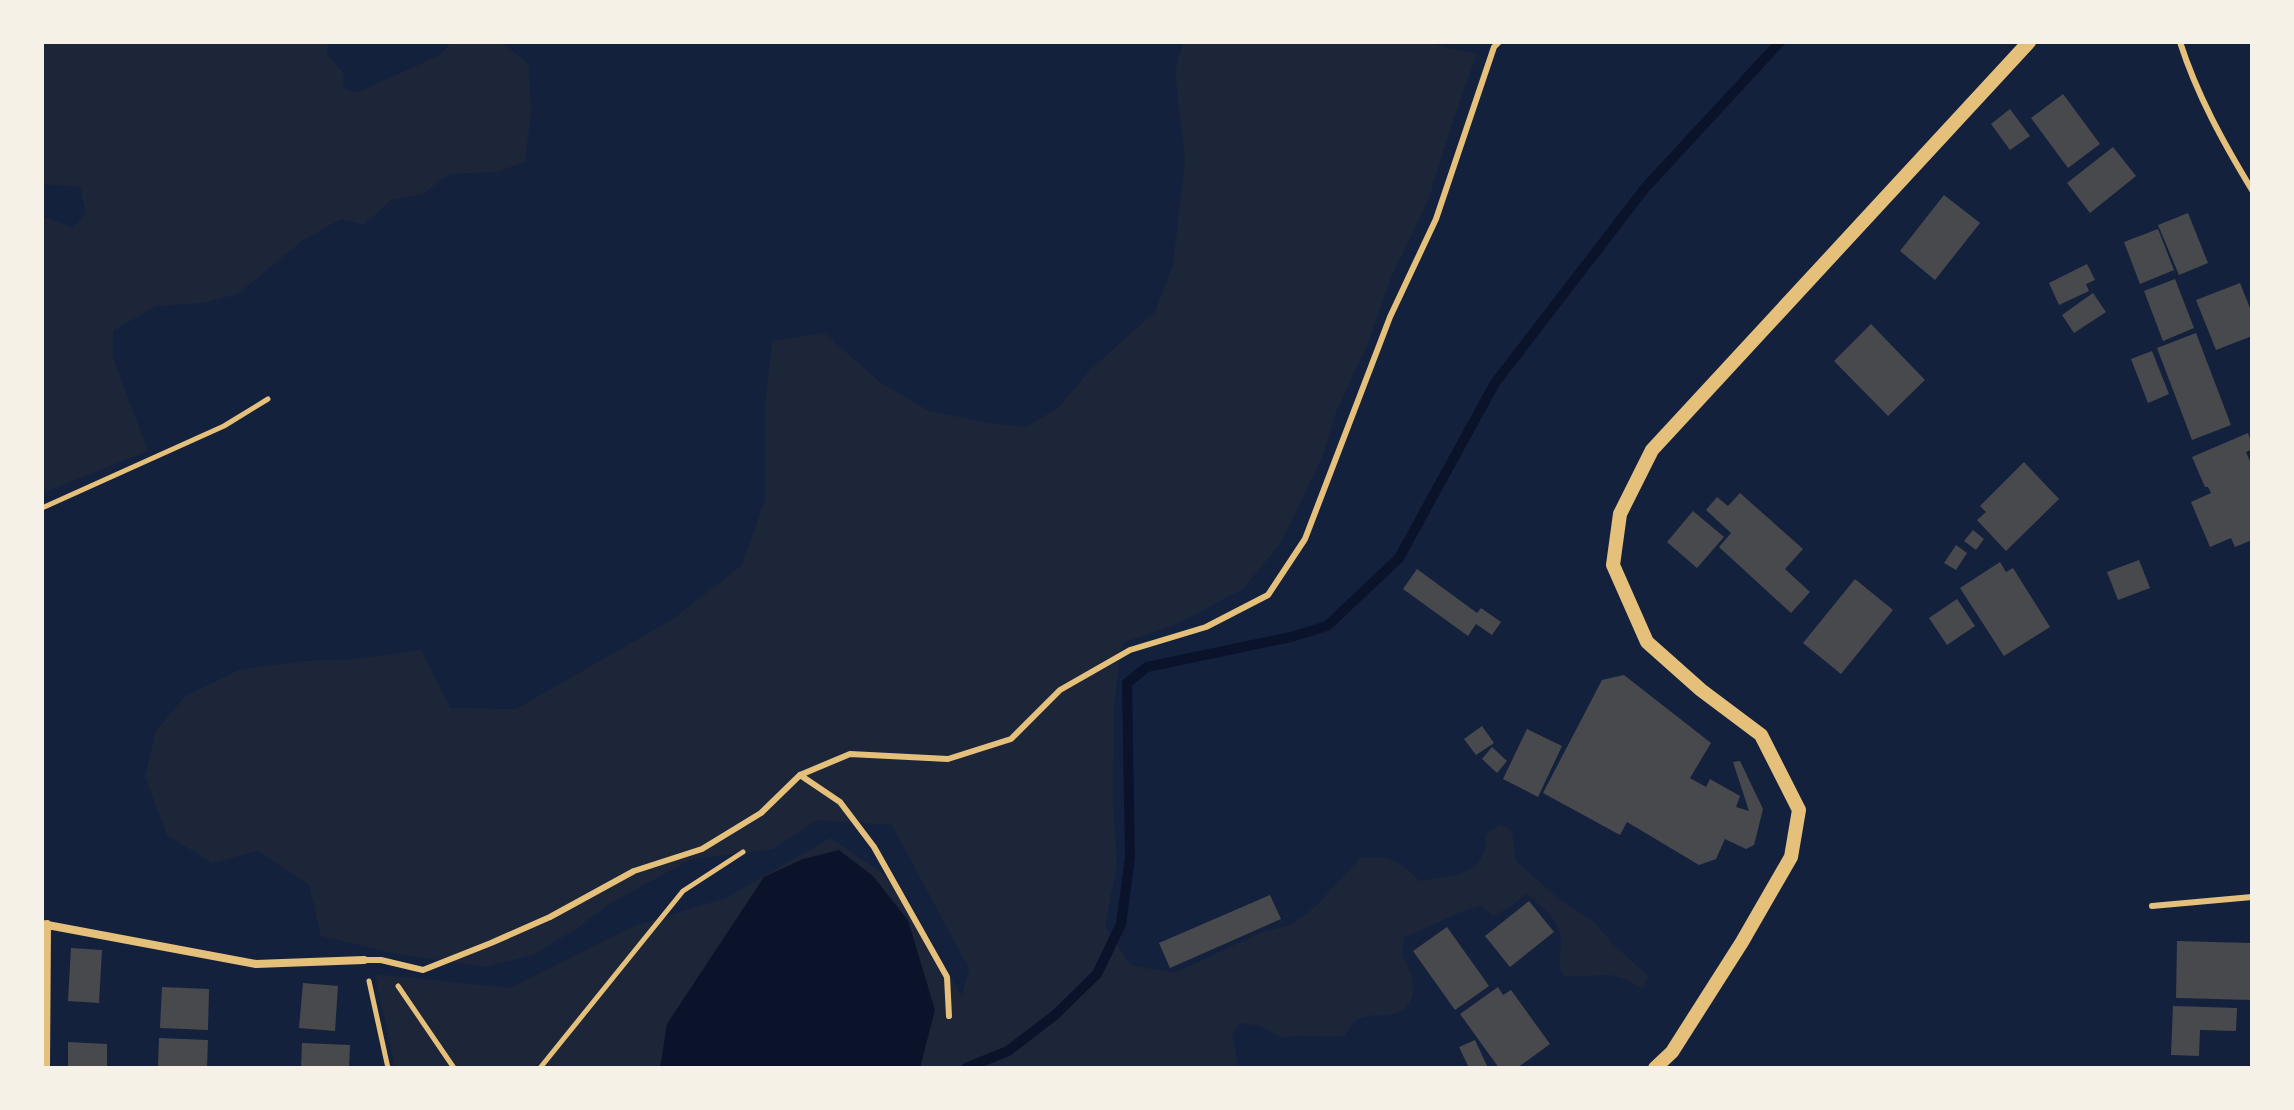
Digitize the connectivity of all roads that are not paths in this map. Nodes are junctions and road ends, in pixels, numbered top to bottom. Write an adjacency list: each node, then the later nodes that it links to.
1 (1499, 42): 5 (lane)
2 (2029, 42): 12 (street)
3 (2180, 42): 4 (lane)
4 (2252, 190)
5 (800, 775): 9 (lane); 10 (lane)
6 (2252, 897): 7 (lane)
7 (2152, 906)
8 (45, 924): 9 (street); 11 (street)
9 (364, 960)
10 (949, 1016)
11 (46, 1068)
12 (1655, 1068)

